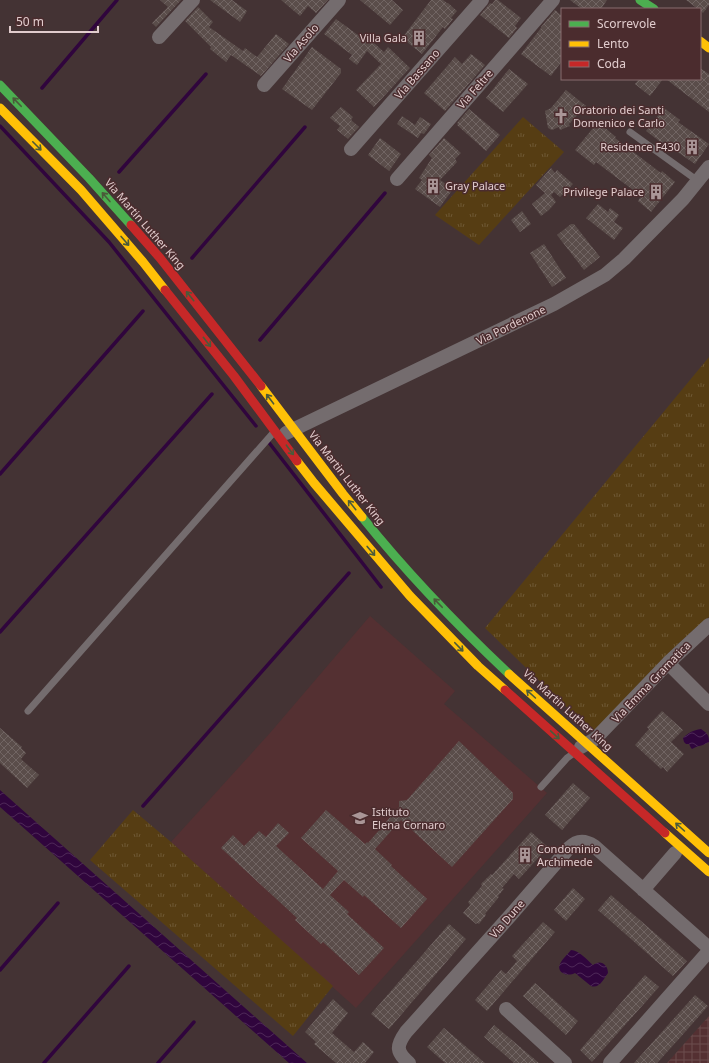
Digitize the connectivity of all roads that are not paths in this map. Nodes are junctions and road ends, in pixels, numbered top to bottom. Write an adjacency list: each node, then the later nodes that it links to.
1 (193, 0): 7 (street)
2 (338, 0): 9 (street, Via Asolo)
3 (482, 0): 12 (street, Via Bassano)
4 (553, 0): 14 (street, Via Feltre)
5 (640, 0): 6 (main road)
6 (652, 8)
7 (159, 37)
8 (0, 85): 16 (main road, Via Martin Luther King, one-way to 8)
9 (264, 85)
10 (0, 108): 17 (main road, one-way to 17)
11 (630, 132): 15 (lane)
12 (352, 149)
13 (709, 167): 15 (street, Via Pordenone)
14 (397, 179)
15 (698, 182): 16 (street, Via Pordenone)
16 (293, 430): 17 (street, Via Pordenone); 22 (main road, Via Martin Luther King, one-way to 16)
17 (277, 433): 21 (lane); 23 (main road, one-way to 23)
18 (709, 624): 19 (street, Via Emma Gramatica)
19 (668, 663): 20 (street); 22 (street, Via Emma Gramatica)
20 (709, 704)
21 (28, 711)
22 (587, 743): 23 (street, Via Emma Gramatica); 27 (main road, Via Martin Luther King, one-way to 22)
23 (574, 752): 24 (lane); 25 (main road)
24 (541, 788)
25 (627, 799): 26 (street); 28 (main road)
26 (675, 853): 29 (street); 30 (street)
27 (709, 853)
28 (709, 872)
29 (709, 880)
30 (643, 890): 31 (street, Via Dune); 33 (street, Via Dune)
31 (709, 949): 35 (street, Via Dune)
32 (506, 1009): 34 (street)
33 (409, 1063)
34 (565, 1063)
35 (610, 1063)

